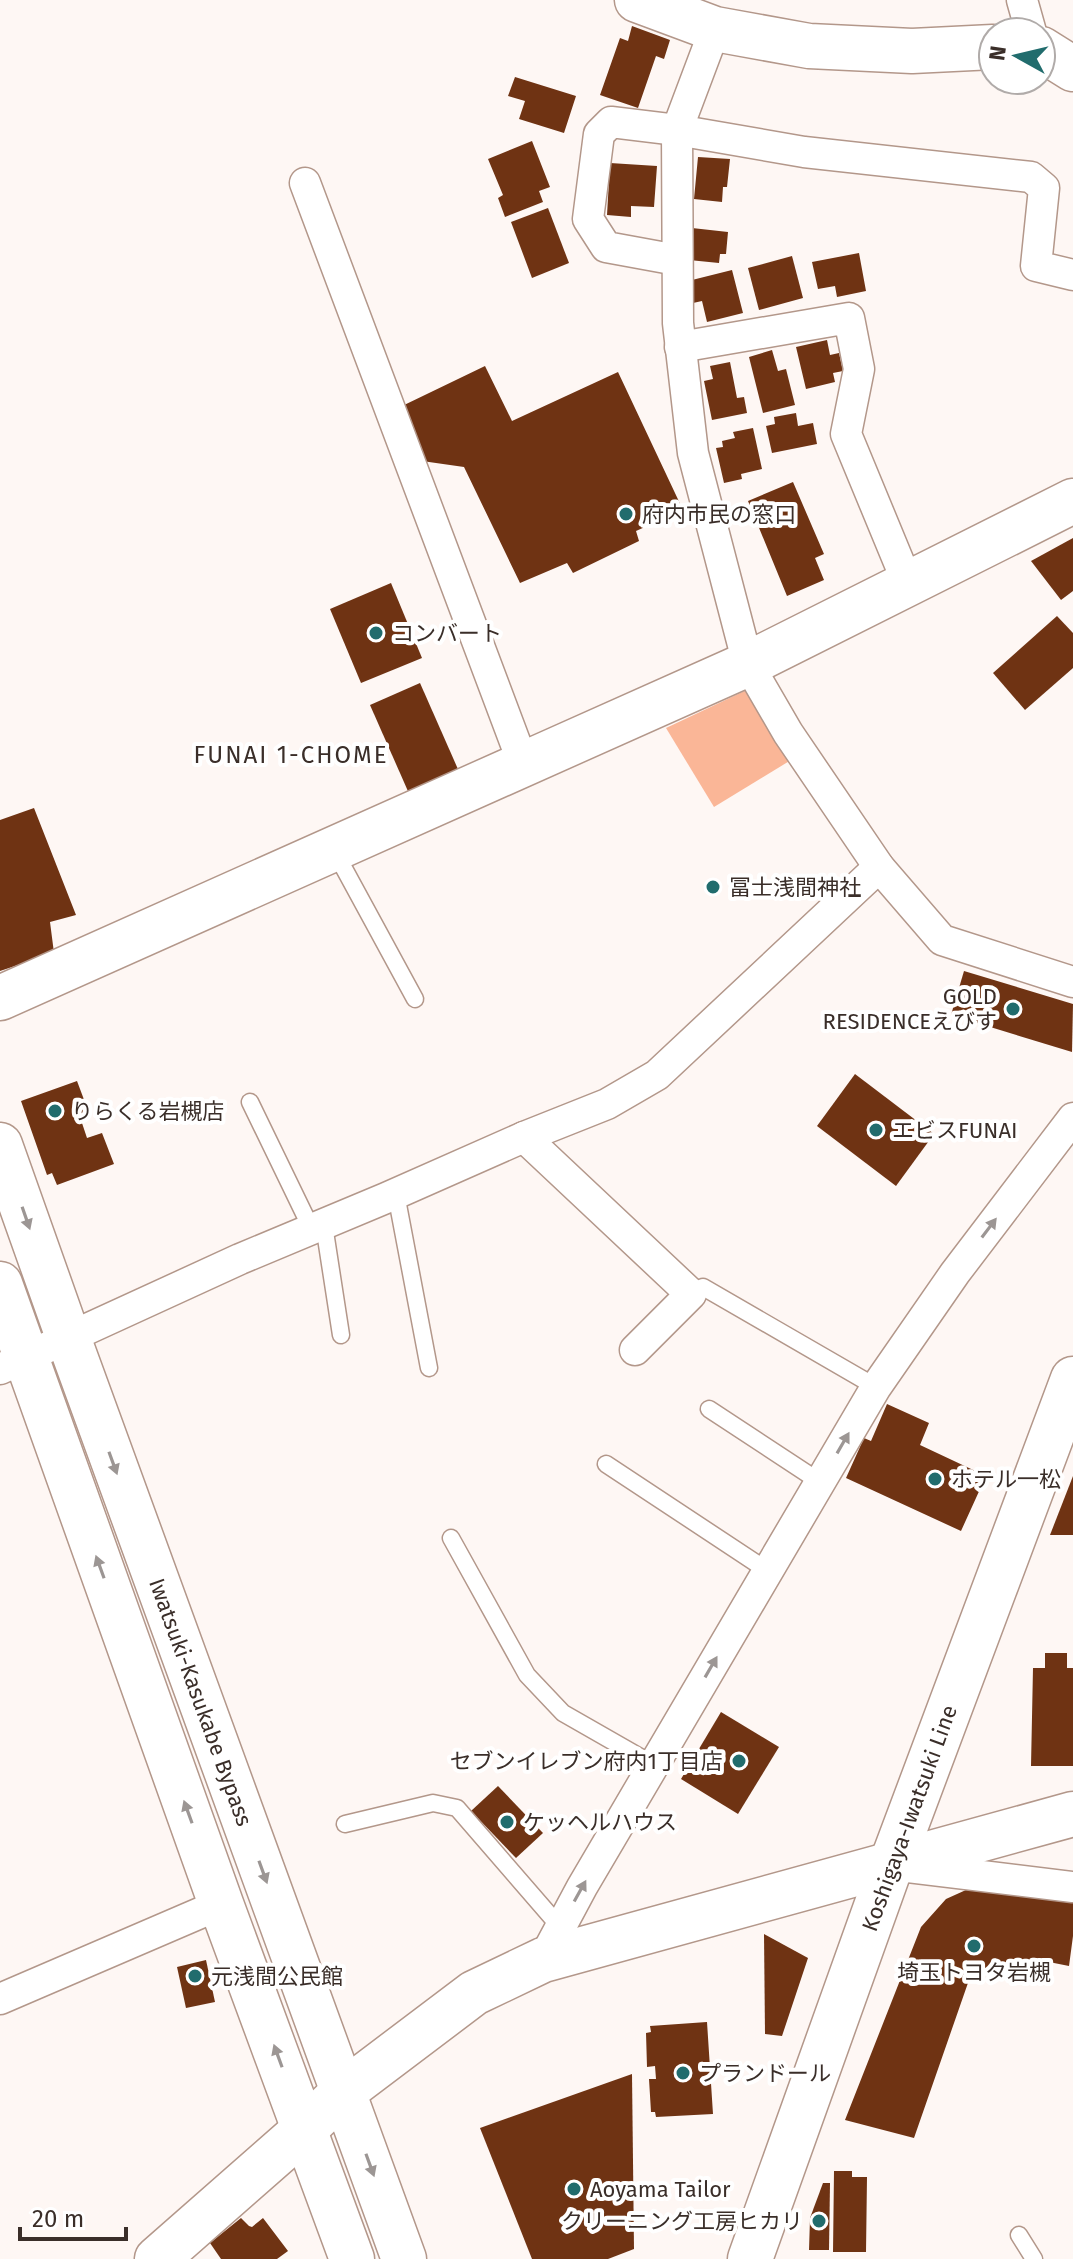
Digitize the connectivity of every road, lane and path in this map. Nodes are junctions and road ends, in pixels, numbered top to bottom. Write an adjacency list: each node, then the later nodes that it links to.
1 (637, 0): 2 (main road)
2 (715, 29): 3 (main road); 4 (street)
3 (977, 48)
4 (677, 130): 6 (street); 6 (street); 7 (street)
5 (305, 183): 12 (street)
6 (677, 260): 8 (street)
7 (1073, 275)
8 (680, 347): 10 (street); 11 (street)
9 (1073, 501): 10 (main road)
10 (908, 584): 11 (main road)
11 (748, 664): 12 (main road); 14 (street)
12 (523, 763): 13 (main road)
13 (333, 849): 16 (main road); 17 (lane)
14 (879, 867): 15 (street); 20 (street)
15 (1073, 982)
16 (0, 998)
17 (415, 999)
18 (250, 1102): 23 (lane)
19 (1073, 1118): 32 (street, one-way to 19)
20 (524, 1137): 22 (street); 25 (street)
21 (0, 1145): 27 (main road, Iwatsuki-Kasukabe Bypass, one-way to 27)
22 (396, 1194): 23 (street); 30 (lane)
23 (318, 1227): 26 (lane); 27 (street)
24 (0, 1284): 29 (main road)
25 (691, 1294): 28 (street); 32 (lane)
26 (341, 1335)
27 (68, 1337): 29 (street); 46 (main road, Iwatsuki-Kasukabe Bypass, one-way to 46)
28 (635, 1350)
29 (13, 1363): 43 (main road, one-way to 29)
30 (429, 1368)
31 (1073, 1379): 41 (main road, Koshigaya-Iwatsuki Line)
32 (876, 1387): 35 (street, one-way to 32)
33 (709, 1409): 35 (lane)
34 (606, 1464): 37 (lane)
35 (820, 1482): 37 (street)
36 (451, 1538): 38 (lane)
37 (768, 1571): 38 (street, one-way to 37)
38 (654, 1765): 44 (street, one-way to 38)
39 (1073, 1814): 41 (main road)
40 (345, 1824): 44 (lane)
41 (891, 1865): 42 (street); 44 (main road); 52 (main road, Koshigaya-Iwatsuki Line)
42 (1073, 1887)
43 (221, 1904): 45 (street); 47 (main road, one-way to 43)
44 (551, 1944): 46 (main road)
45 (0, 1999)
46 (343, 2092): 47 (main road); 51 (main road, Iwatsuki-Kasukabe Bypass, one-way to 51)
47 (305, 2129): 49 (main road); 50 (main road)
48 (1019, 2235): 53 (lane)
49 (157, 2259)
50 (352, 2259)
51 (404, 2259)
52 (750, 2259)
53 (1034, 2259)

